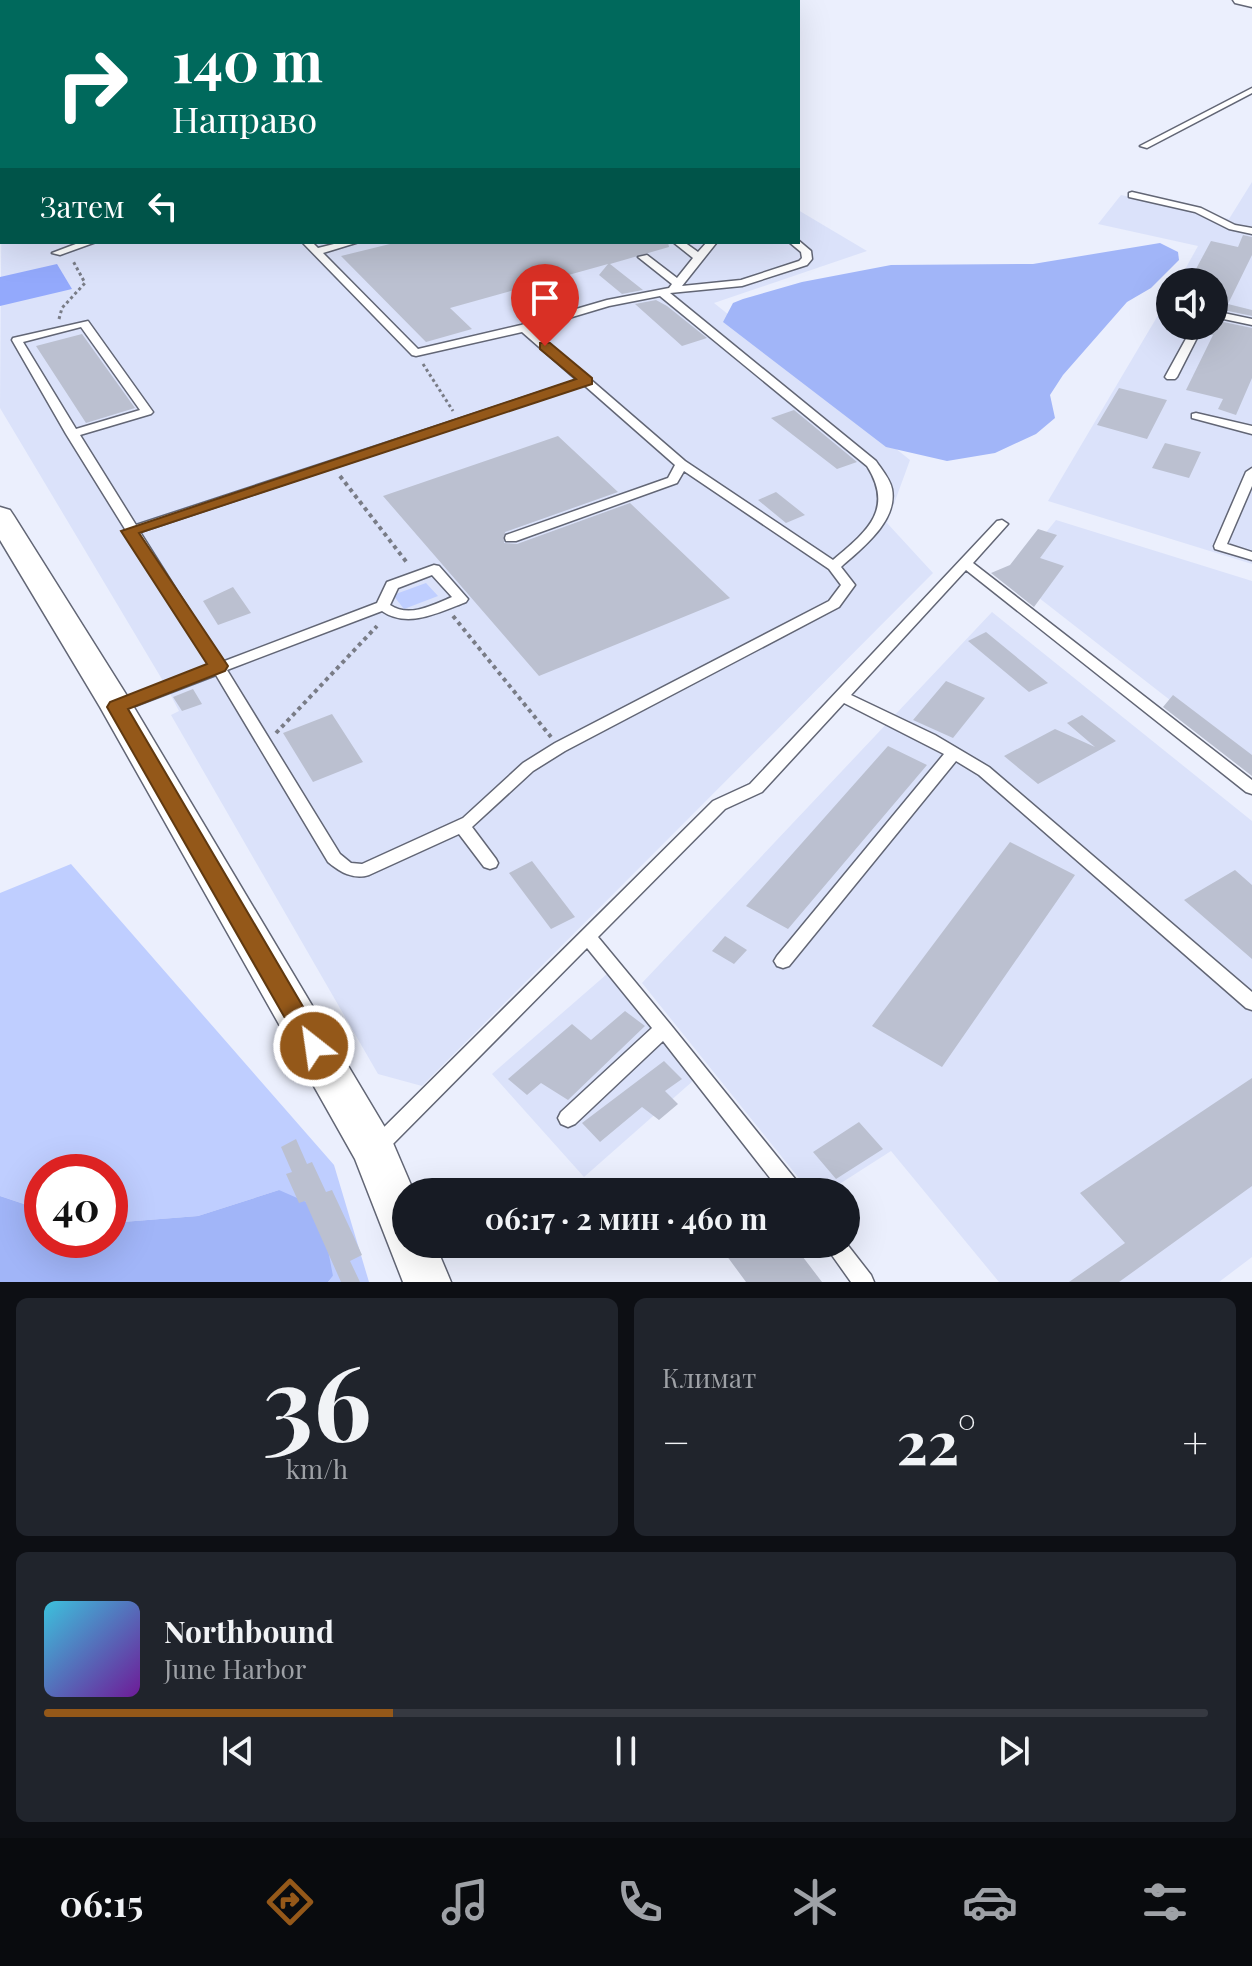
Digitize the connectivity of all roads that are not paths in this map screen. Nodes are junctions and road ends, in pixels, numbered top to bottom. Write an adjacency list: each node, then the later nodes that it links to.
1 (1240, 0): 2 (street)
2 (1252, 3)
3 (1252, 90): 4 (lane)
4 (1144, 146)
5 (1132, 195): 6 (lane)
6 (1252, 231)
7 (84, 244): 13 (lane)
8 (309, 244): 14 (lane)
9 (346, 244): 14 (lane)
10 (681, 244): 16 (lane)
11 (710, 244): 16 (lane)
12 (797, 244): 17 (lane)
13 (61, 251)
14 (317, 251): 20 (lane)
15 (643, 257): 17 (lane)
16 (700, 258): 17 (lane)
17 (671, 289): 20 (lane); 35 (lane)
18 (1228, 317): 19 (lane)
19 (1252, 322)
20 (524, 328): 23 (lane)
21 (1191, 340): 22 (lane)
22 (1171, 377)
23 (586, 381): 27 (lane); 31 (lane)
24 (1196, 416): 25 (lane)
25 (1252, 430)
26 (72, 434): 26 (lane); 31 (lane)
27 (681, 464): 32 (lane); 35 (lane)
28 (1252, 472): 33 (lane)
29 (0, 516): 39 (street)
30 (1002, 524): 34 (lane)
31 (130, 531): 37 (lane)
32 (511, 538)
33 (1252, 556)
34 (967, 564): 38 (lane); 41 (lane)
35 (834, 566): 42 (lane)
36 (386, 609): 36 (lane); 37 (lane)
37 (218, 666): 39 (lane); 42 (lane)
38 (842, 696): 40 (lane); 44 (lane)
39 (117, 707): 49 (street)
40 (954, 753): 45 (lane); 46 (lane)
41 (1252, 788)
42 (462, 826): 43 (lane)
43 (490, 863)
44 (588, 938): 47 (lane); 49 (lane)
45 (783, 961)
46 (1252, 1003)
47 (664, 1029): 48 (lane); 50 (lane)
48 (568, 1118)
49 (374, 1150): 51 (street)
50 (782, 1178)
51 (392, 1195)
52 (418, 1258): 54 (street)
53 (845, 1258): 55 (lane)
54 (427, 1282)
55 (864, 1282)

